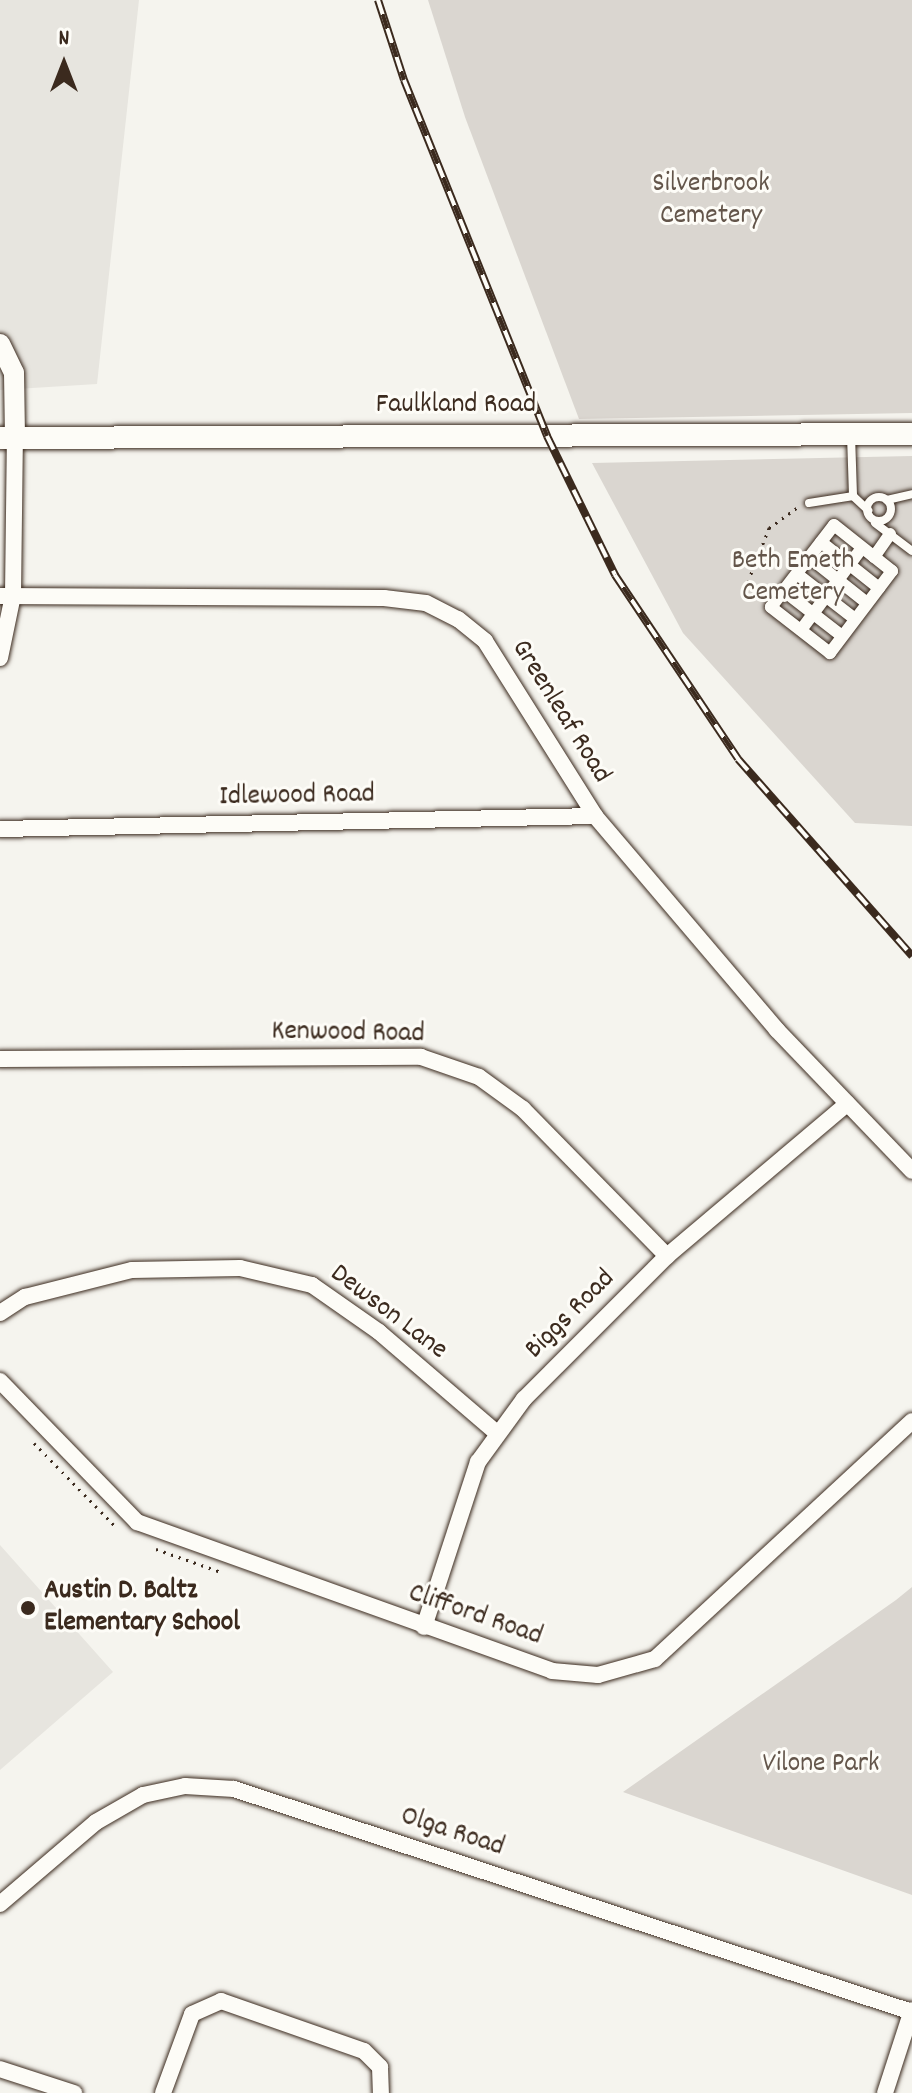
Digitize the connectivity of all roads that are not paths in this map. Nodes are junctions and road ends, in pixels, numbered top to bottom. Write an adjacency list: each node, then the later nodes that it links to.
1 (0, 344): 4 (street)
2 (912, 434): 3 (main road, Faulkland Road)
3 (851, 435): 4 (main road, Faulkland Road); 6 (lane)
4 (7, 437): 22 (street)
5 (912, 494): 7 (lane)
6 (853, 496): 8 (lane); 9 (lane)
7 (887, 500): 9 (lane); 10 (lane)
8 (809, 503)
9 (868, 510): 10 (lane)
10 (874, 522): 11 (lane)
11 (890, 534): 14 (lane); 16 (street)
12 (821, 542): 13 (street); 15 (street); 17 (street)
13 (862, 548): 16 (street); 17 (street)
14 (912, 551)
15 (809, 557): 18 (street); 19 (street)
16 (874, 557): 20 (street)
17 (850, 565): 19 (street); 20 (street)
18 (797, 574): 21 (street); 23 (street)
19 (838, 580): 23 (street); 24 (street)
20 (879, 588): 24 (street)
21 (784, 591): 25 (street); 27 (street)
22 (7, 596): 29 (street); 30 (street, Greenleaf Road)
23 (826, 597): 25 (street); 26 (street)
24 (867, 603): 26 (street)
25 (813, 613): 27 (street); 28 (street)
26 (855, 619): 28 (street)
27 (801, 630): 28 (street)
28 (842, 636)
29 (0, 658)
30 (595, 816): 31 (street, Idlewood Road); 33 (street, Greenleaf Road)
31 (0, 829)
32 (0, 1059): 35 (street, Kenwood Road)
33 (847, 1104): 34 (street, Greenleaf Road); 35 (street, Biggs Road)
34 (912, 1171)
35 (667, 1256): 39 (street, Biggs Road)
36 (0, 1313): 39 (street, Dewson Lane)
37 (0, 1381): 40 (street, Clifford Road)
38 (912, 1421): 40 (street, Clifford Road)
39 (497, 1433): 40 (street, Biggs Road)
40 (424, 1627)
41 (0, 1904): 42 (street, Olga Road)
42 (912, 2011): 47 (street)
43 (0, 2069): 44 (street)
44 (74, 2093)
45 (163, 2093): 46 (street)
46 (381, 2093)
47 (885, 2093)

